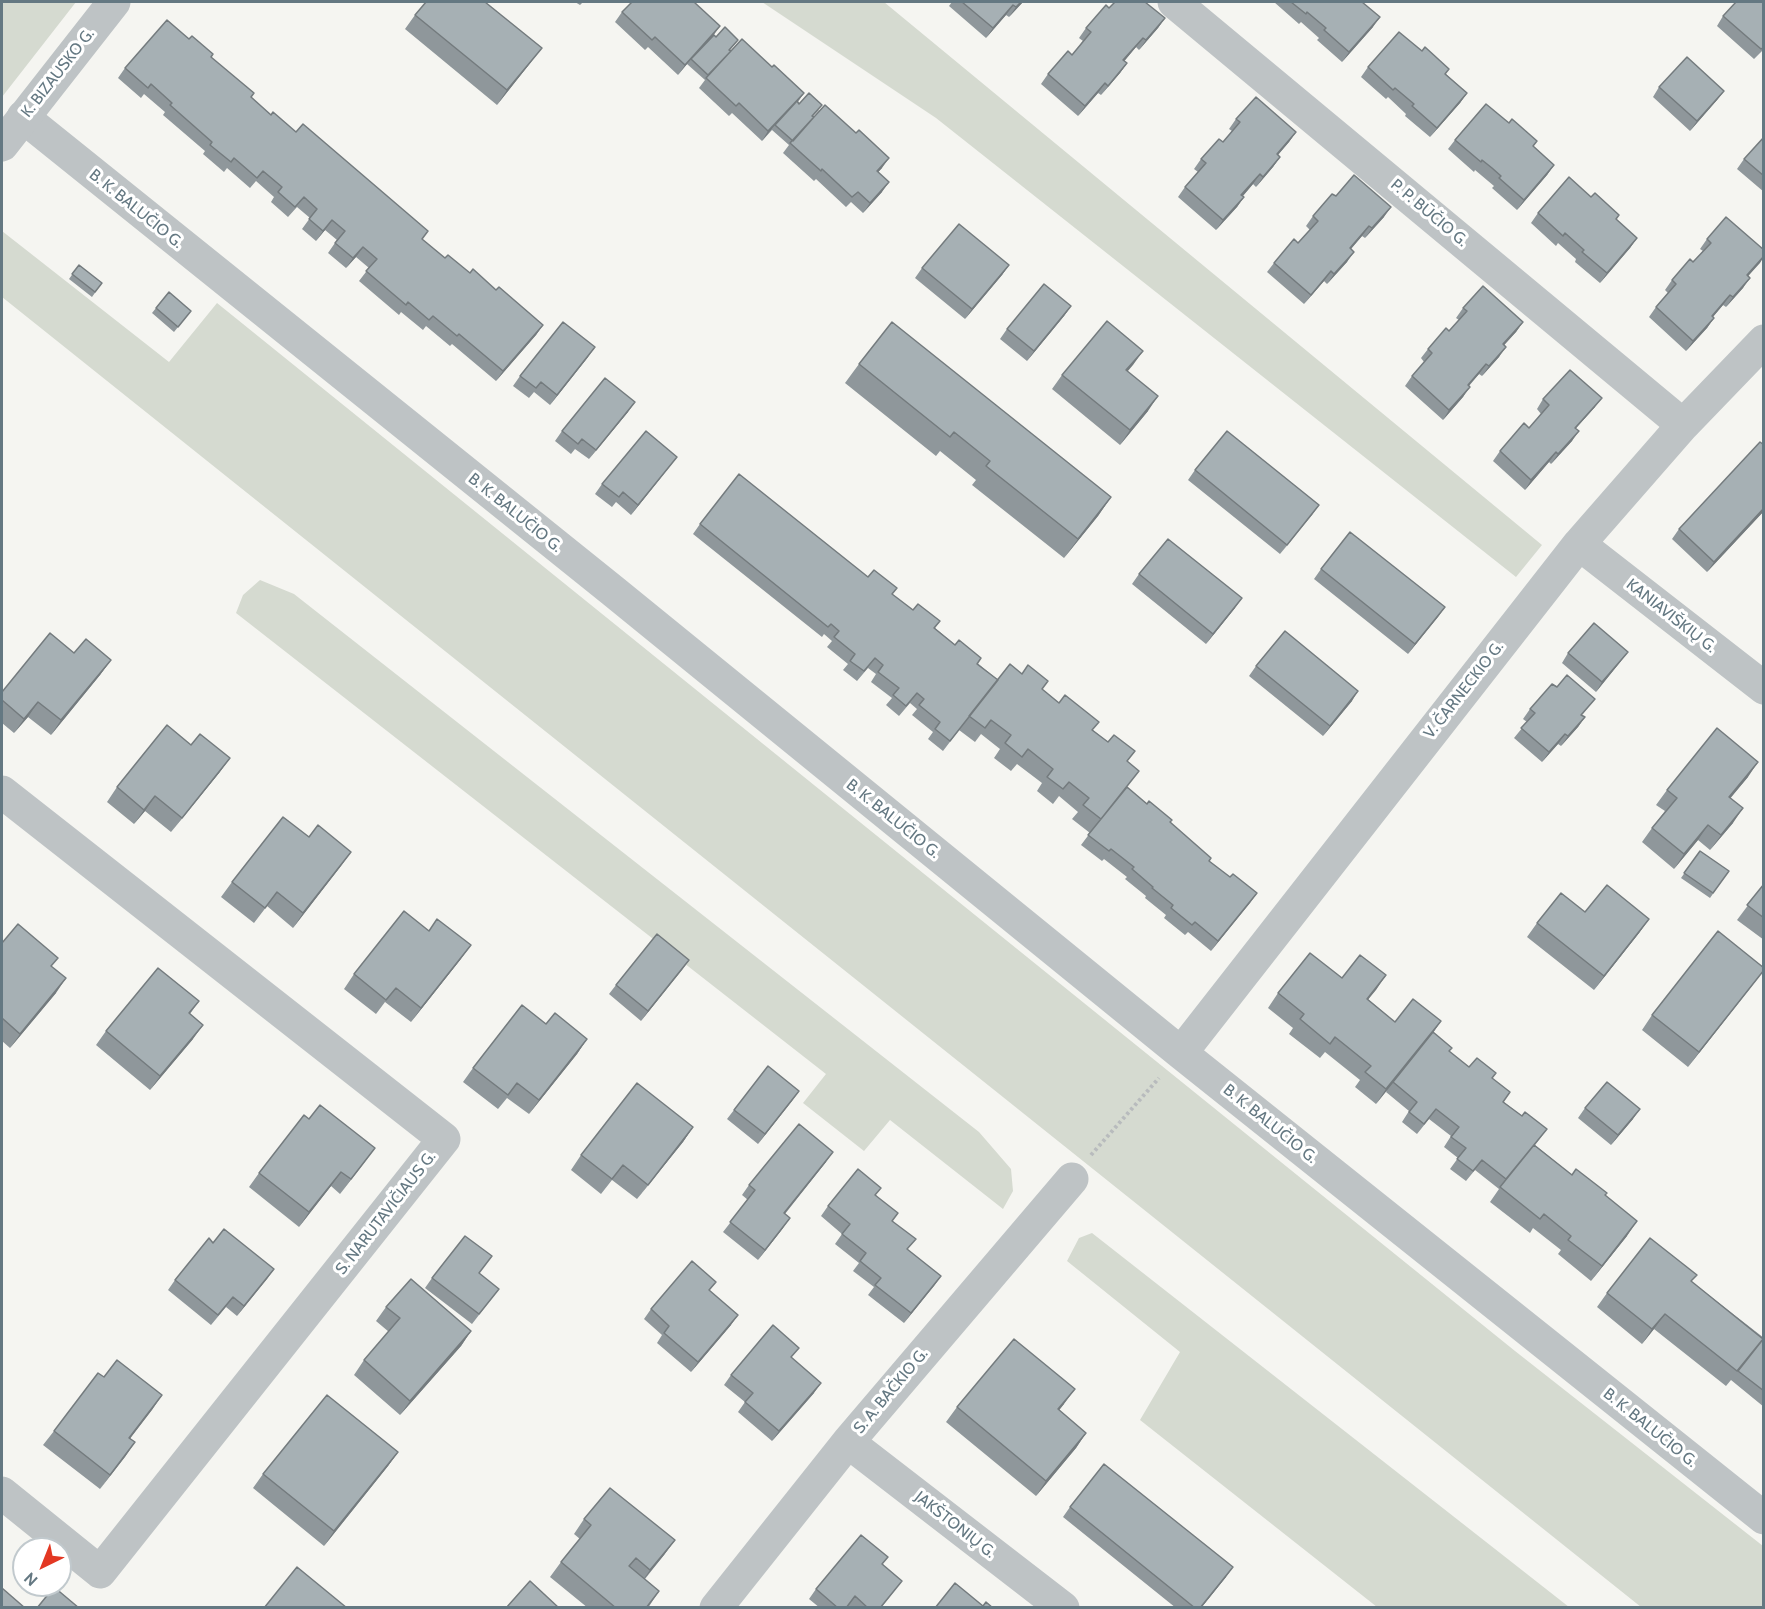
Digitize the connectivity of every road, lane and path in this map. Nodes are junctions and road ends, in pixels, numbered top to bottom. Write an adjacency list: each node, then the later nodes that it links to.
1 (114, 2): 3 (street, K. BIZAUSKO G.)
2 (1174, 2): 6 (street, P. P. BŪČIO G.)
3 (23, 117): 4 (street, K. BIZAUSKO G.); 10 (street, B. K. BALUČIO G.)
4 (2, 145)
5 (1764, 341): 6 (street, V. ČARNECKIO G.)
6 (1683, 425): 7 (street, V. ČARNECKIO G.)
7 (1579, 544): 8 (street, KANIAVIŠKIŲ G.); 10 (street, V. ČARNECKIO G.)
8 (1764, 688)
9 (2, 792): 13 (street, S. NARUTAVIČIAUS G.)
10 (1181, 1053): 11 (path); 14 (street, B. K. BALUČIO G.)
11 (1072, 1179): 12 (street, S. A. BAČKIO G.)
12 (848, 1442): 15 (street, S. A. BAČKIO G.); 16 (street, JAKŠTONIŲ G.)
13 (2, 1493)
14 (1764, 1518)
15 (716, 1608)
16 (1063, 1608)

